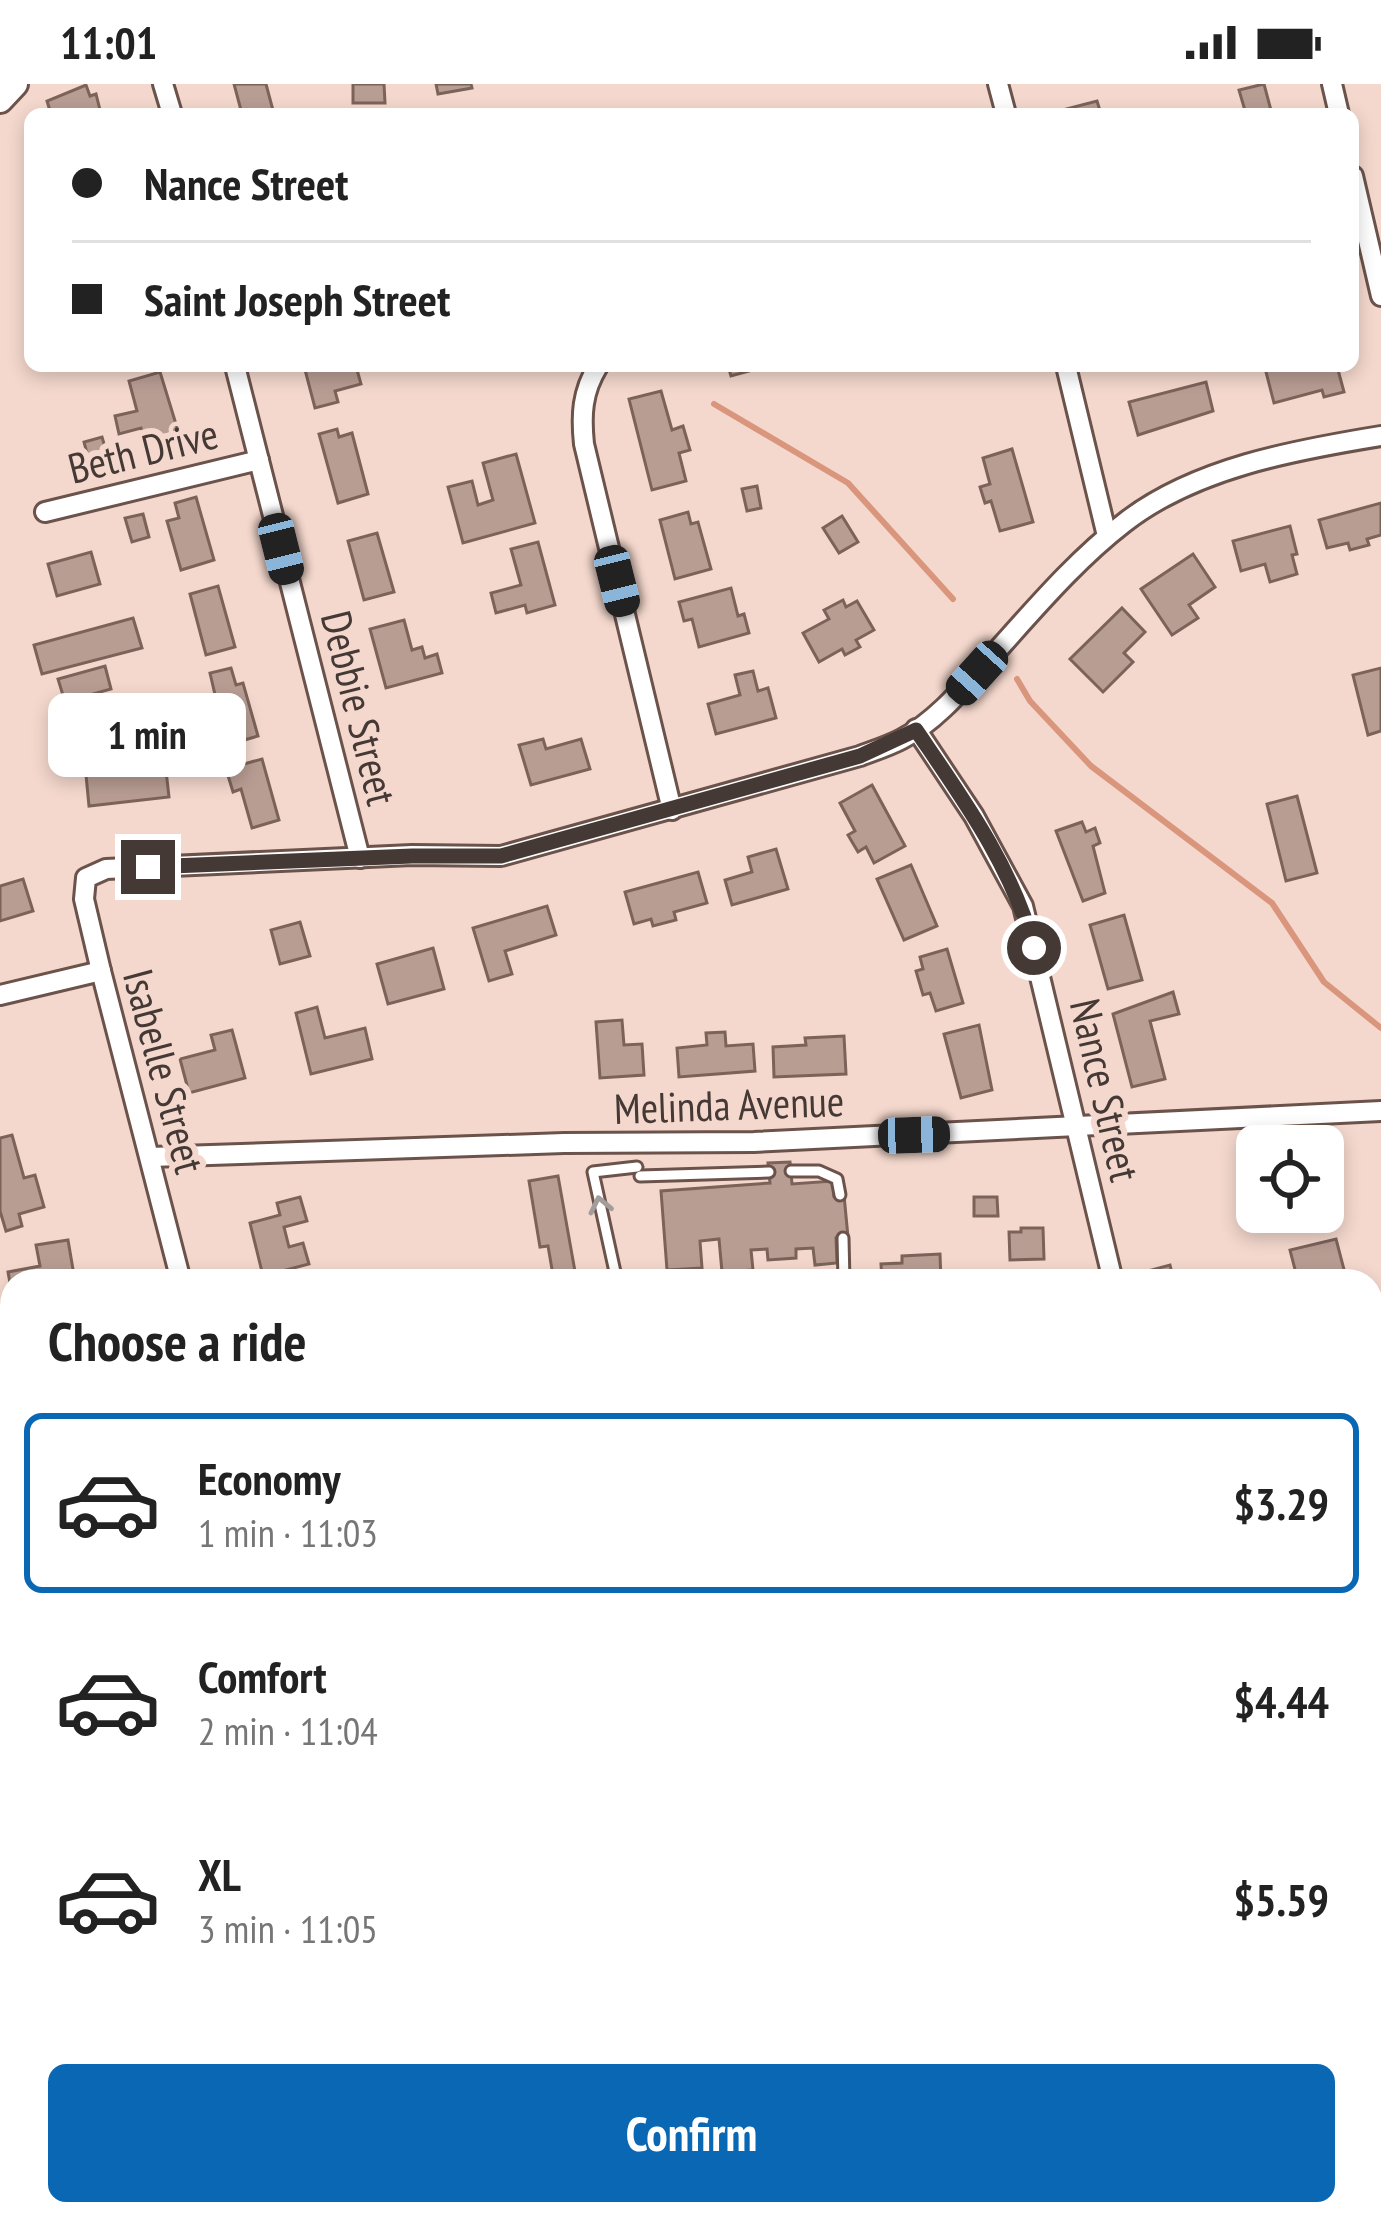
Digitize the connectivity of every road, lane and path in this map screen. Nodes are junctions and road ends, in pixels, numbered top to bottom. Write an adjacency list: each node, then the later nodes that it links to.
1 (15, 84): 2 (street)
2 (0, 100)
3 (1359, 202): 4 (street)
4 (1381, 296)
5 (237, 372): 9 (street, Debbie Street)
6 (596, 372): 13 (street)
7 (1067, 372): 11 (street)
8 (1381, 436): 11 (street)
9 (259, 460): 10 (street, Beth Drive); 14 (street, Debbie Street)
10 (45, 512)
11 (1107, 536): 12 (street)
12 (916, 730): 13 (street); 18 (street, Nance Street)
13 (673, 810): 14 (street)
14 (360, 858): 15 (street, Isabelle Street)
15 (101, 971): 16 (street); 19 (street, Isabelle Street)
16 (0, 994)
17 (1381, 1111): 18 (street, Melinda Avenue)
18 (1076, 1125): 19 (street, Melinda Avenue); 27 (street, Nance Street)
19 (150, 1157): 24 (street, Isabelle Street)
20 (790, 1171): 22 (lane)
21 (769, 1172): 25 (lane, one-way to 21)
22 (840, 1195)
23 (843, 1238): 26 (lane)
24 (179, 1269)
25 (614, 1269)
26 (844, 1269)
27 (1110, 1269)

